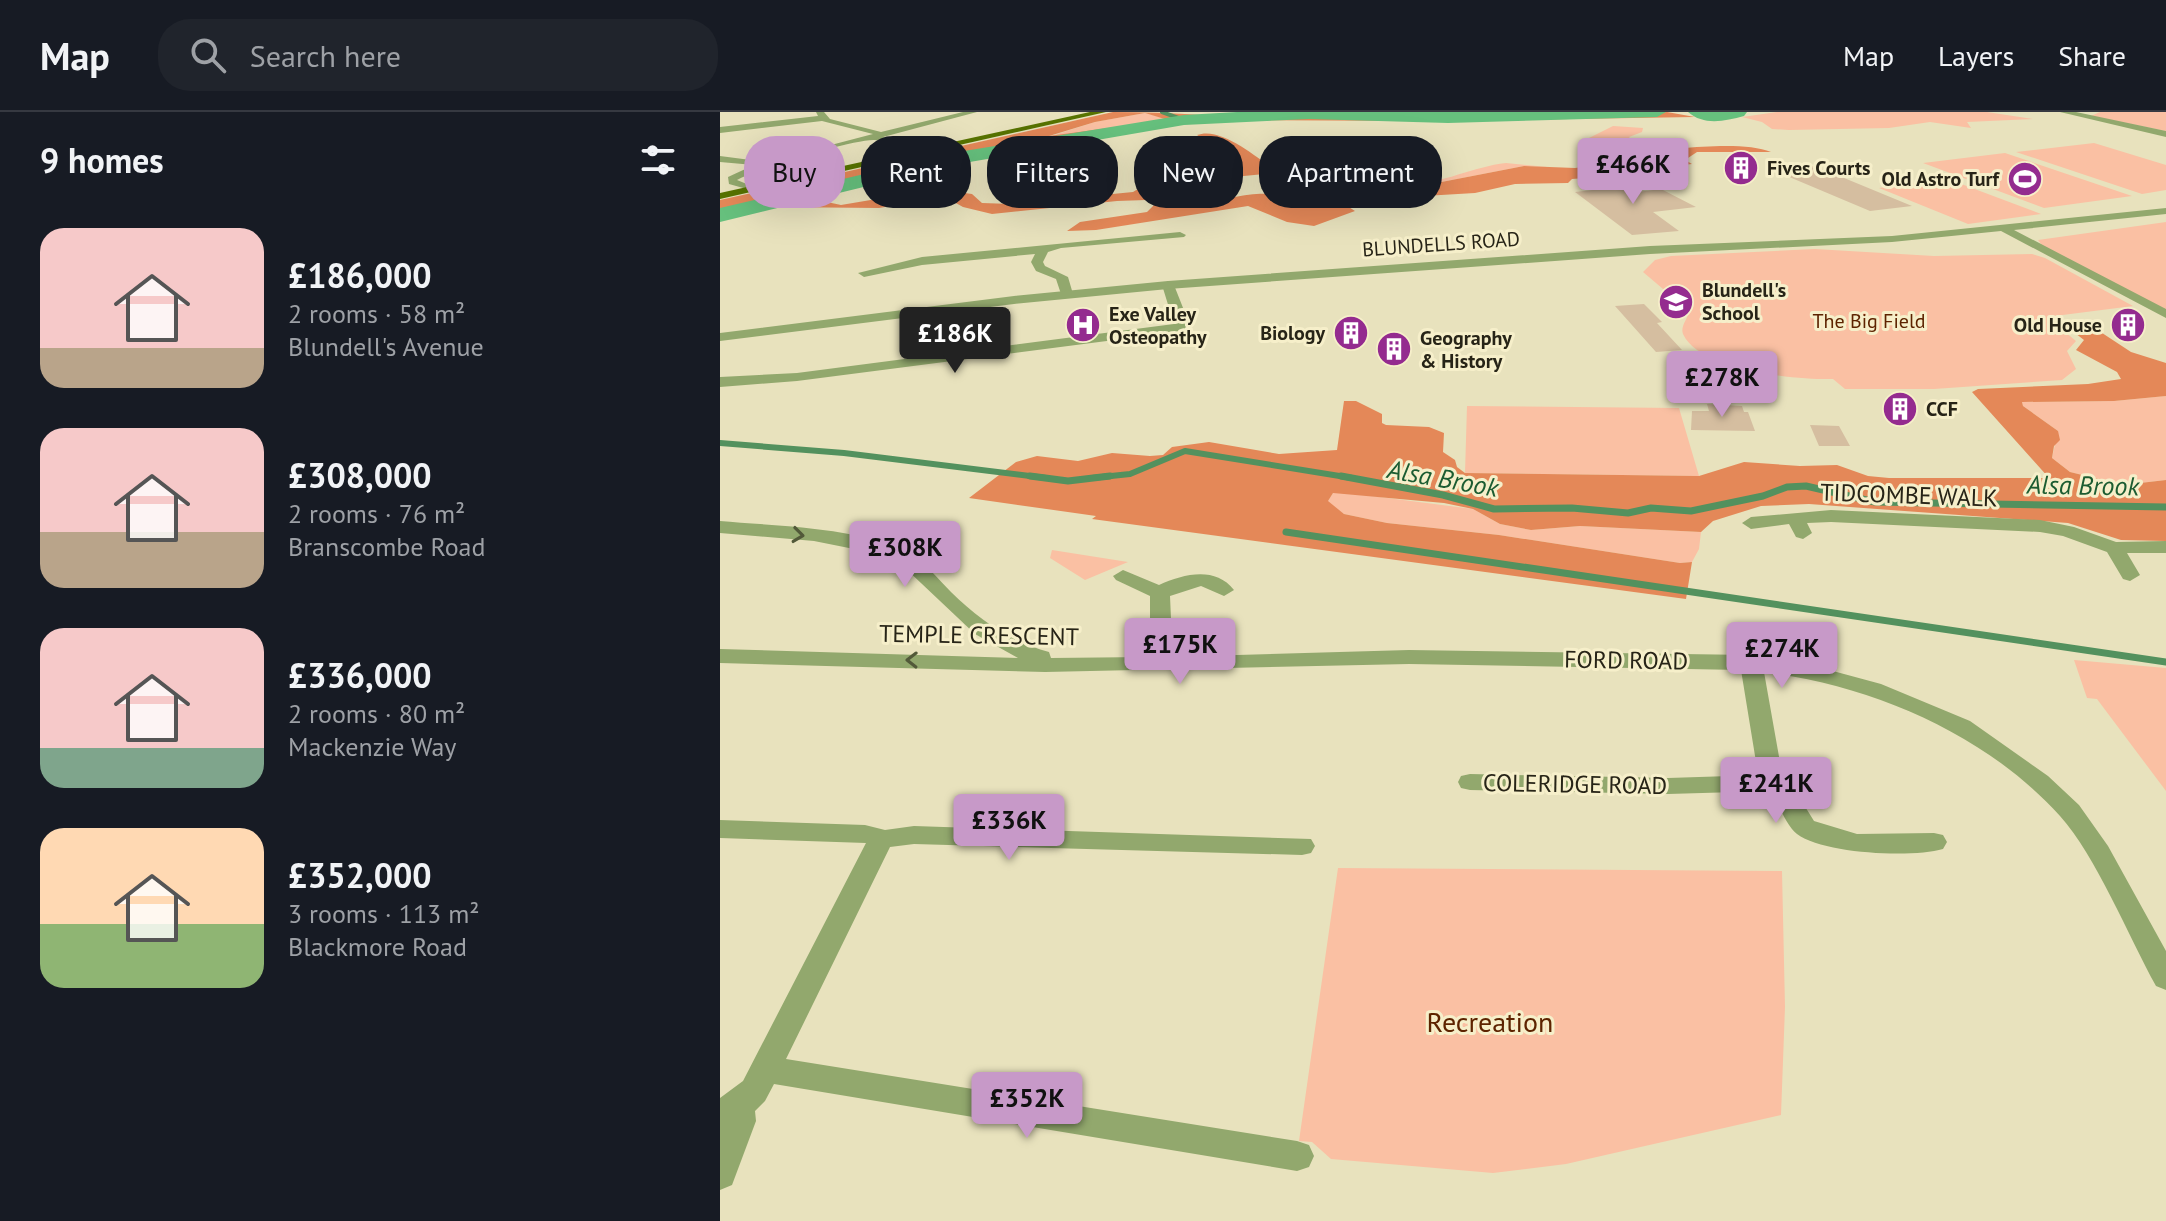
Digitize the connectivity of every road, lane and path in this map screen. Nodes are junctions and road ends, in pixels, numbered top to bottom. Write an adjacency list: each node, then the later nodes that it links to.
1 (973, 112): 5 (street)
2 (1102, 112): 15 (main road)
3 (2067, 113): 7 (street)
4 (821, 115): 8 (street); 10 (street)
5 (947, 118): 6 (street); 10 (street)
6 (969, 123)
7 (2130, 127): 9 (street); 11 (street)
8 (720, 130)
9 (2117, 131)
10 (882, 133): 12 (street)
11 (2166, 134)
12 (870, 136)
13 (720, 159): 14 (street)
14 (744, 162)
15 (845, 168)
16 (744, 172): 17 (street)
17 (744, 187)
18 (744, 190): 19 (main road)
19 (720, 196)
20 (2166, 211): 21 (street, BLUNDELLS ROAD)
21 (2006, 230): 25 (street, BLUNDELLS ROAD); 27 (street)
22 (1188, 234): 23 (street)
23 (1043, 250): 24 (street); 26 (street)
24 (864, 273)
25 (1169, 287): 26 (street, BLUNDELLS ROAD); 29 (street)
26 (1067, 294): 28 (street, BLUNDELLS ROAD)
27 (2166, 314)
28 (720, 337)
29 (720, 382)
30 (1751, 523): 33 (street, TIDCOMBE WALK)
31 (720, 527): 38 (street, one-way to 38)
32 (2166, 547): 33 (street, TIDCOMBE WALK)
33 (2114, 548): 34 (street)
34 (2130, 575)
35 (1123, 576): 37 (street)
36 (1224, 590): 37 (street)
37 (1160, 593): 44 (street)
38 (989, 634): 40 (street); 43 (street)
39 (720, 656): 40 (street, TEMPLE CRESCENT, one-way to 39)
40 (957, 661): 43 (street, TEMPLE CRESCENT)
41 (1285, 662): 42 (street, FORD ROAD); 44 (street, TEMPLE CRESCENT)
42 (1751, 662): 46 (street); 51 (street, FORD ROAD)
43 (1074, 663): 44 (street, TEMPLE CRESCENT)
44 (1156, 663)
45 (1470, 782): 46 (street, COLERIDGE ROAD)
46 (1777, 783): 49 (street)
47 (720, 829): 48 (street)
48 (880, 841): 50 (street); 52 (street)
49 (1934, 842)
50 (1302, 846)
51 (2166, 978)
52 (764, 1069): 53 (street); 54 (street)
53 (729, 1109): 55 (street)
54 (1297, 1156)
55 (720, 1174)

